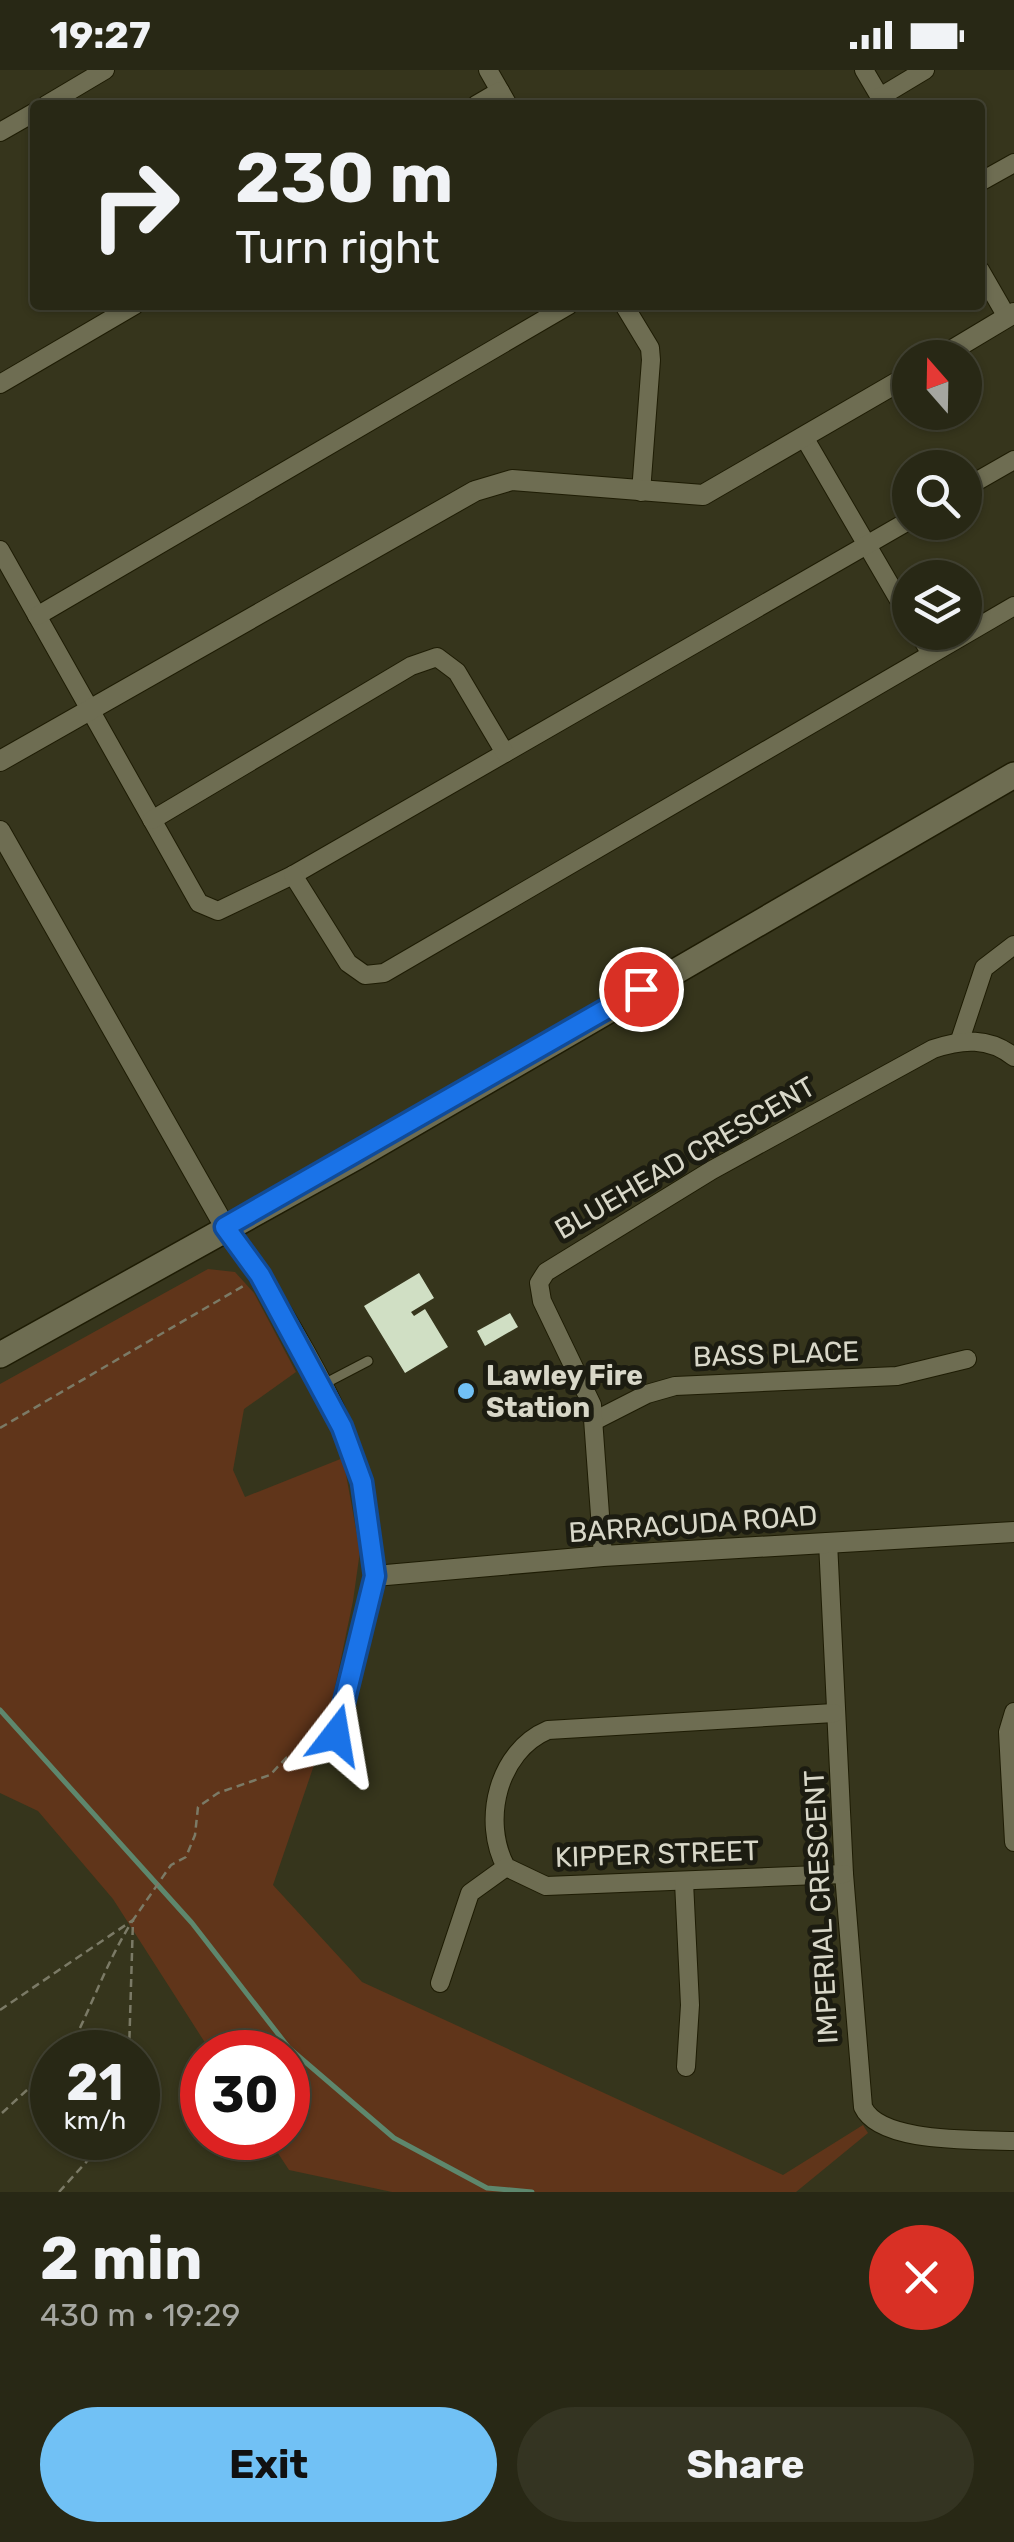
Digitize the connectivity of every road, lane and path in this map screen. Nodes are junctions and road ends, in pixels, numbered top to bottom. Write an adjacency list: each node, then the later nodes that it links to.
1 (105, 70): 6 (street)
2 (488, 70): 5 (street)
3 (864, 70): 7 (street)
4 (925, 70): 8 (street)
5 (504, 98)
6 (54, 100)
7 (881, 100)
8 (883, 100)
9 (30, 115): 10 (street)
10 (0, 132)
11 (1014, 163): 12 (street)
12 (985, 179)
13 (985, 277): 17 (street)
14 (126, 310): 19 (street)
15 (560, 310): 30 (street)
16 (627, 310): 24 (street)
17 (1011, 315): 18 (street)
18 (969, 340)
19 (0, 384)
20 (892, 385): 21 (street)
21 (804, 438): 24 (street); 26 (street)
22 (1014, 460): 23 (street)
23 (982, 478)
24 (641, 492): 33 (street)
25 (892, 530): 26 (street)
26 (867, 544): 28 (street); 34 (street)
27 (0, 550): 30 (street)
28 (892, 588)
29 (1014, 606): 32 (street)
30 (37, 616): 33 (street)
31 (929, 650): 32 (street)
32 (931, 654): 39 (street)
33 (90, 711): 35 (street); 37 (street)
34 (505, 753): 37 (street); 39 (street)
35 (0, 761)
36 (1014, 775): 43 (main road)
37 (152, 820): 39 (street)
38 (0, 832): 43 (street)
39 (293, 875)
40 (1014, 945): 41 (street)
41 (960, 1040): 42 (street); 49 (street, BLUEHEAD CRESCENT)
42 (1014, 1057)
43 (225, 1227): 44 (street); 45 (main road)
44 (260, 1275): 48 (street); 50 (path)
45 (0, 1355)
46 (966, 1358): 49 (street, BASS PLACE)
47 (368, 1361): 48 (lane)
48 (320, 1386): 54 (street)
49 (594, 1422): 53 (street, BLUEHEAD CRESCENT)
50 (0, 1428)
51 (1014, 1532): 52 (street, BARRACUDA ROAD)
52 (828, 1542): 53 (street, BARRACUDA ROAD); 56 (street, IMPERIAL CRESCENT)
53 (603, 1556): 54 (street, BARRACUDA ROAD)
54 (375, 1576): 57 (street)
55 (1014, 1712): 58 (street)
56 (834, 1713): 59 (street); 60 (street, IMPERIAL CRESCENT)
57 (336, 1735): 62 (path)
58 (1014, 1842)
59 (506, 1868): 61 (street, KIPPER STREET); 63 (street)
60 (844, 1874): 61 (street, KIPPER STREET); 70 (street, IMPERIAL CRESCENT)
61 (684, 1882): 67 (street)
62 (134, 1920): 64 (path); 65 (path); 66 (path)
63 (440, 1983)
64 (0, 2010)
65 (79, 2030)
66 (129, 2030)
67 (686, 2067)
68 (30, 2087): 69 (path)
69 (2, 2113)
70 (1014, 2141)
71 (88, 2160): 72 (path)
72 (59, 2192)

